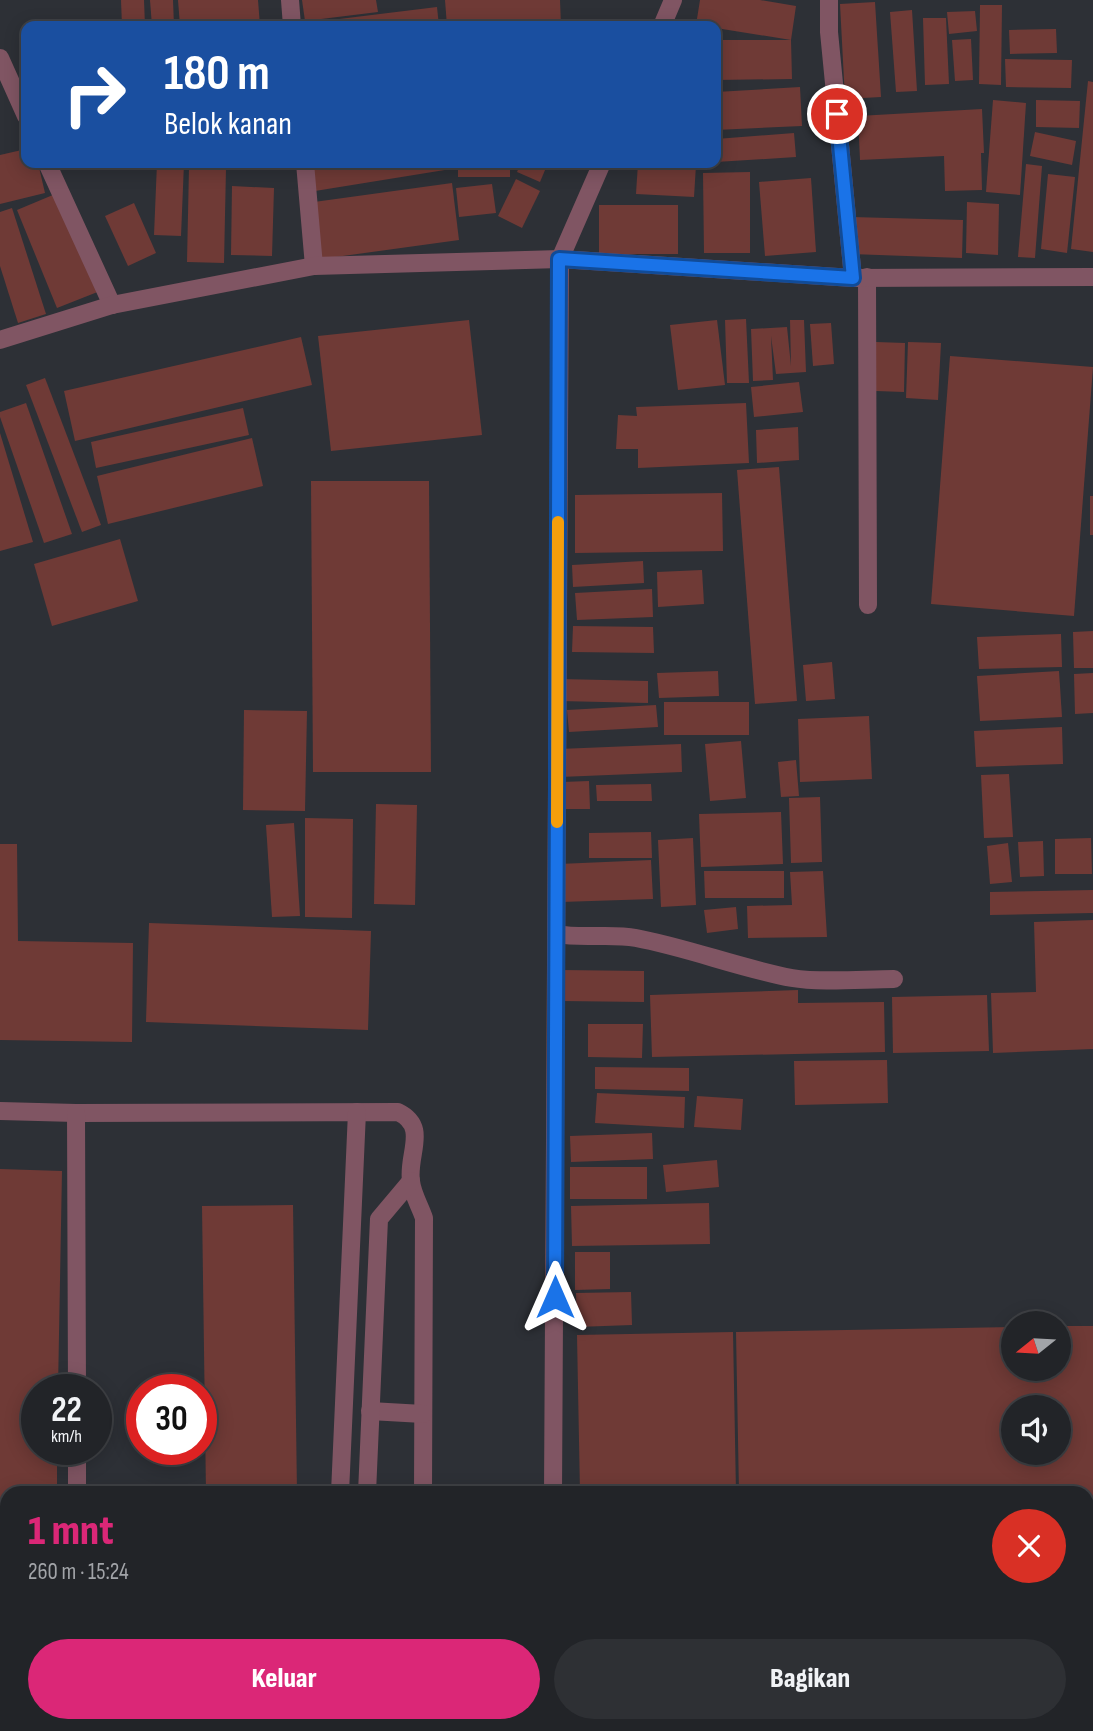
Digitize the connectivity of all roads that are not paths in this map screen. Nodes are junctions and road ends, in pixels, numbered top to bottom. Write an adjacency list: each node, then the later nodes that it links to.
1 (290, 0): 4 (street)
2 (673, 0): 5 (street)
3 (829, 0): 14 (street)
4 (292, 21)
5 (664, 21)
6 (0, 58): 7 (street)
7 (21, 105)
8 (49, 168): 15 (street)
9 (304, 168): 12 (street)
10 (600, 168): 11 (street)
11 (559, 259): 12 (street); 14 (street); 18 (street)
12 (314, 267): 15 (street)
13 (1093, 277): 14 (street)
14 (860, 278): 17 (street)
15 (111, 305): 16 (street)
16 (0, 340)
17 (868, 605)
18 (556, 934): 19 (street); 32 (street)
19 (894, 979)
20 (0, 1111): 22 (street)
21 (357, 1112): 22 (street); 23 (street); 29 (street)
22 (76, 1113): 24 (street)
23 (411, 1181): 25 (street); 26 (street)
24 (77, 1374)
25 (370, 1411): 26 (street); 30 (street)
26 (424, 1414): 31 (street)
27 (77, 1465): 28 (street)
28 (77, 1486)
29 (340, 1486)
30 (367, 1486)
31 (423, 1486)
32 (554, 1486)

